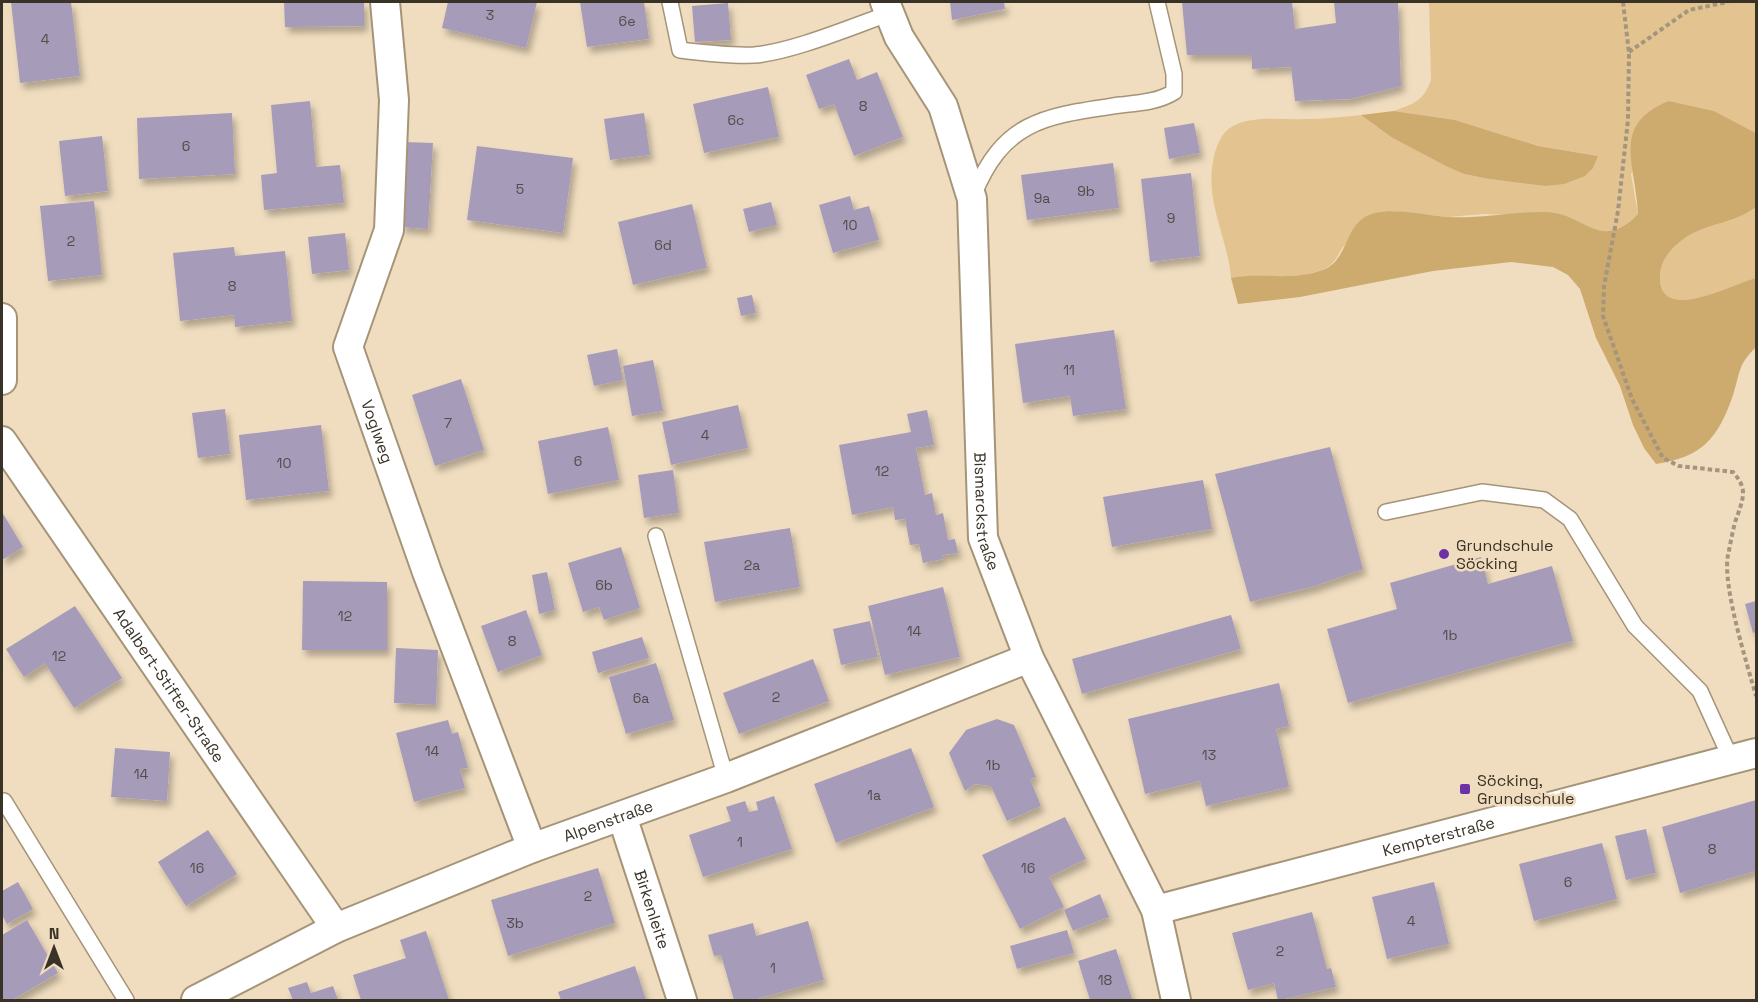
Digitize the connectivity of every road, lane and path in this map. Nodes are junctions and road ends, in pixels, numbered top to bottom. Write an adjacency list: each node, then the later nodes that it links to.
1 (385, 2): 20 (street, Voglweg)
2 (670, 2): 6 (lane)
3 (1156, 2): 8 (lane)
4 (1623, 2): 7 (path)
5 (1728, 2): 7 (path)
6 (887, 8): 8 (street, Bismarckstraße)
7 (1629, 53): 15 (path)
8 (972, 199): 14 (street, Bismarckstraße)
9 (2, 318): 10 (street)
10 (2, 380)
11 (2, 441): 22 (street, Adalbert-Stifter-Straße)
12 (1386, 512): 16 (lane)
13 (656, 537): 17 (lane)
14 (1029, 658): 17 (street, Alpenstraße); 21 (street, Bismarckstraße)
15 (1756, 696)
16 (1744, 756): 21 (street, Kempterstraße)
17 (726, 778): 19 (street, Alpenstraße)
18 (4, 801): 23 (lane)
19 (622, 816): 20 (street, Alpenstraße); 25 (street, Birkenleite)
20 (532, 848): 22 (street, Alpenstraße)
21 (1156, 910): 26 (street, Bismarckstraße)
22 (336, 928): 24 (street, Alpenstraße)
23 (126, 1000)
24 (196, 1000)
25 (682, 1000)
26 (1176, 1000)

